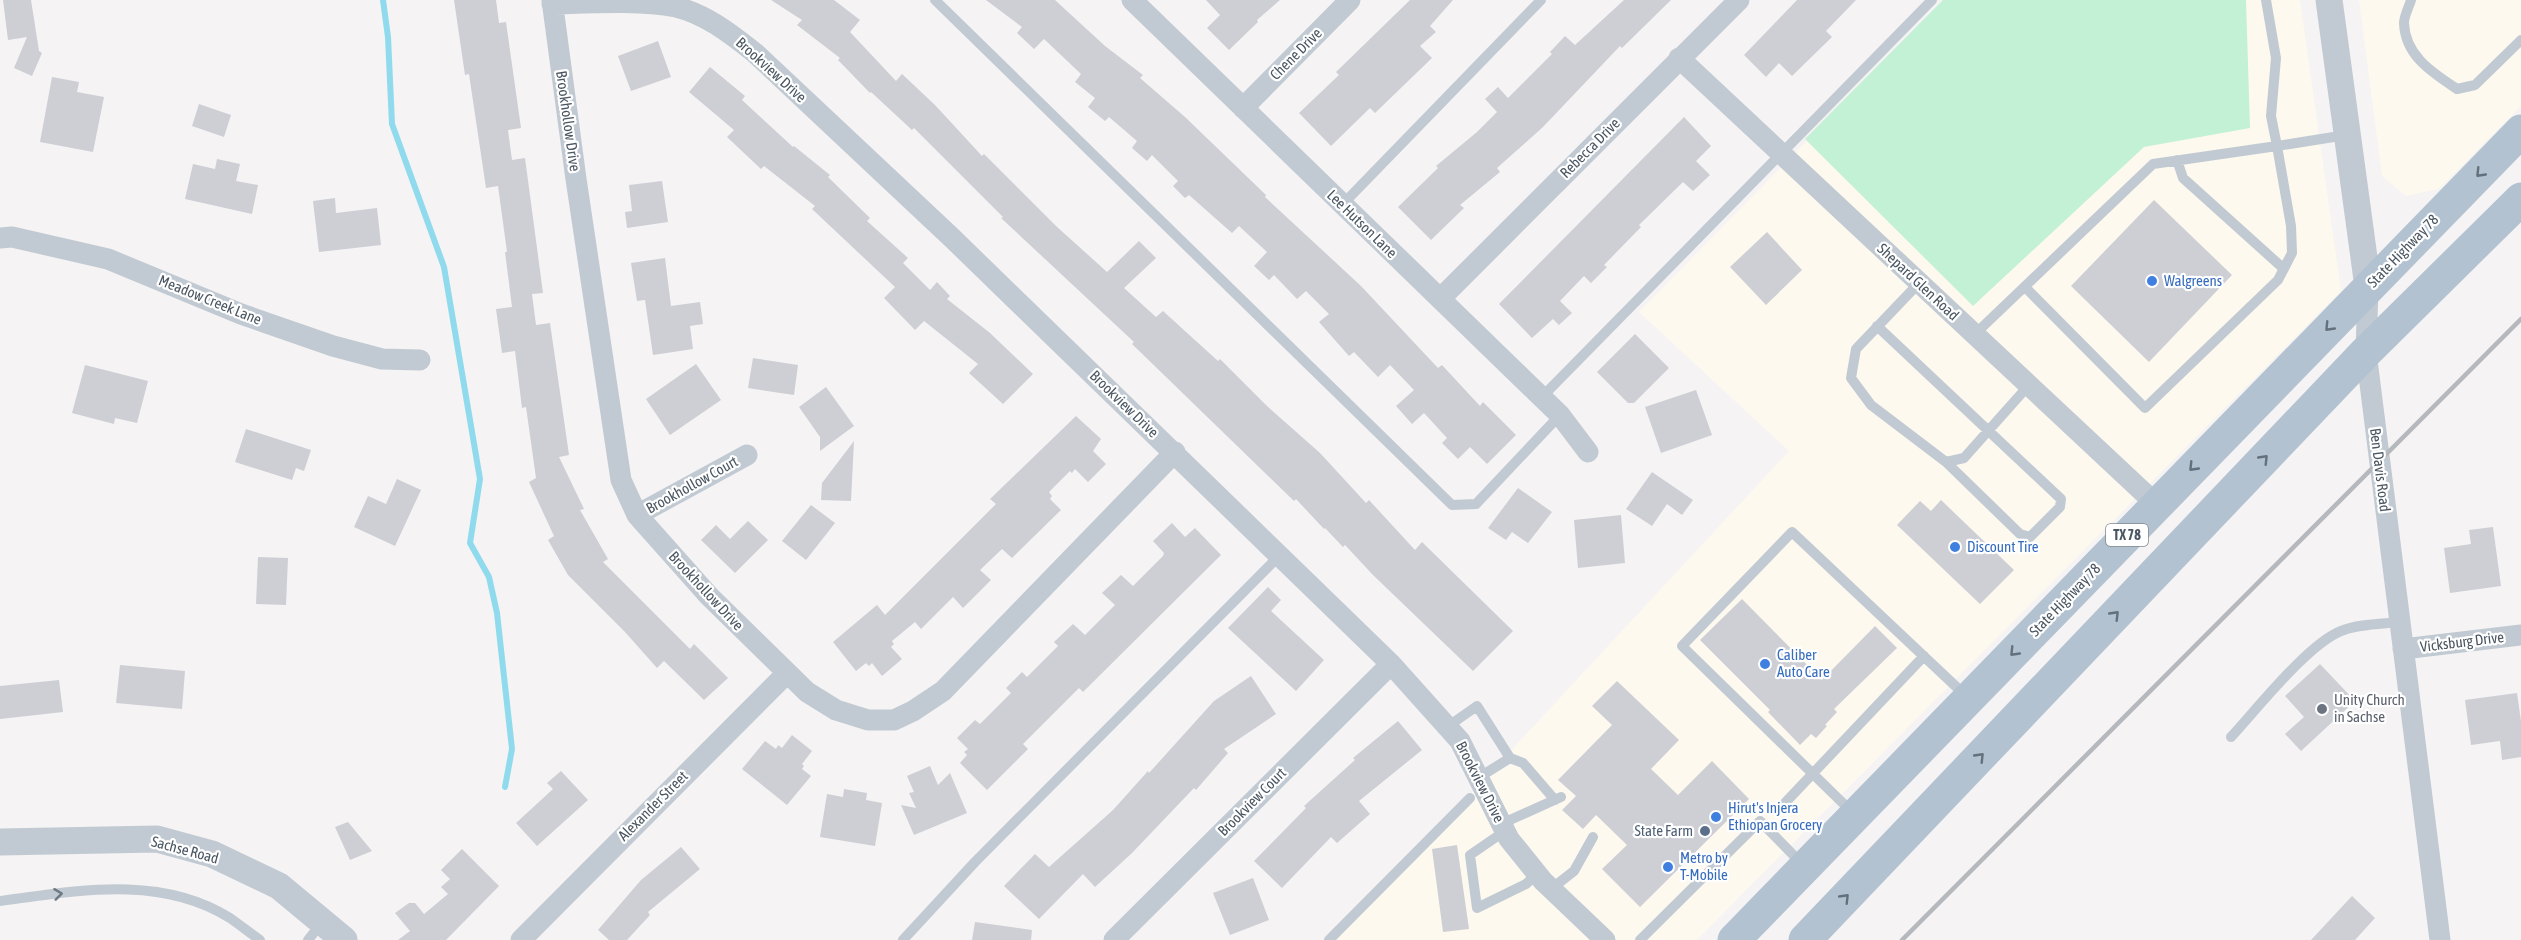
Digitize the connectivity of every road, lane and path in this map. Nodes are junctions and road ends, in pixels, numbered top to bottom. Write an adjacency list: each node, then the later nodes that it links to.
1 (935, 0): 33 (lane)
2 (1350, 0): 13 (street, Chene Drive)
3 (1541, 0): 20 (lane)
4 (1739, 0): 12 (street, Rebecca Drive)
5 (1932, 0): 17 (lane)
6 (2266, 0): 16 (lane)
7 (2330, 0): 15 (street, Ben Davis Road)
8 (2411, 0): 11 (lane)
9 (552, 2): 35 (street, Brookview Drive); 40 (street, Brookhollow Drive)
10 (1142, 3): 13 (street, Lee Hutson Lane)
11 (2521, 40)
12 (1679, 58): 17 (street, Shepard Glen Road); 26 (street, Rebecca Drive)
13 (1243, 108): 20 (street, Lee Hutson Lane)
14 (2521, 131): 25 (main road, State Highway 78 / TX 78, one-way to 25)
15 (2346, 135): 16 (lane); 25 (street, Ben Davis Road)
16 (2277, 146): 18 (lane); 22 (lane)
17 (1781, 154): 23 (street, Shepard Glen Road); 32 (lane)
18 (2177, 160): 22 (lane); 24 (lane)
19 (2521, 199): 29 (main road)
20 (1342, 205): 26 (street, Lee Hutson Lane)
21 (0, 238): 30 (street, Meadow Creek Lane)
22 (2284, 269): 24 (lane)
23 (1919, 283): 27 (lane); 28 (street, Shepard Glen Road)
24 (2025, 287): 28 (lane)
25 (2368, 287): 29 (street, Ben Davis Road); 39 (main road, State Highway 78 / TX 78, one-way to 39)
26 (1441, 298): 32 (street, Lee Hutson Lane)
27 (1877, 326): 34 (lane); 38 (lane)
28 (1974, 335): 31 (street, Shepard Glen Road)
29 (2366, 352): 42 (street, Ben Davis Road); 73 (main road, one-way to 29)
30 (420, 360)
31 (2029, 385): 34 (lane); 39 (street, Shepard Glen Road)
32 (1542, 397): 33 (street, Lee Hutson Lane)
33 (1560, 415): 36 (street, Lee Hutson Lane)
34 (1988, 432): 38 (lane); 38 (lane)
35 (1175, 452): 41 (street, Brookview Drive); 47 (street, Brookhollow Drive)
36 (1588, 452)
37 (747, 454): 40 (street, Brookhollow Court)
38 (1946, 462)
39 (2157, 505): 48 (main road, State Highway 78 / TX 78, one-way to 48)
40 (638, 515): 47 (street, Brookhollow Drive)
41 (1280, 555): 46 (street, Brookview Drive); 67 (lane)
42 (2400, 622): 44 (street, Ben Davis Road); 50 (lane)
43 (2521, 634): 44 (street, Vicksburg Drive)
44 (2403, 649): 74 (street, Ben Davis Road)
45 (1924, 656): 48 (lane); 52 (lane); 52 (lane)
46 (1391, 664): 49 (street, Brookview Drive); 68 (street, Brookview Court)
47 (786, 674): 66 (street, Alexander Street)
48 (1969, 699): 56 (main road, State Highway 78 / TX 78)
49 (1447, 727): 51 (lane); 53 (street, Brookview Drive)
50 (2231, 737)
51 (1510, 758): 53 (lane); 57 (lane)
52 (1813, 774): 55 (lane); 56 (lane)
53 (1478, 778): 57 (street, Brookview Drive)
54 (1470, 798): 69 (lane)
55 (1783, 805)
56 (1856, 815): 60 (main road, State Highway 78 / TX 78)
57 (1503, 828): 61 (street, Brookview Drive); 61 (lane)
58 (1593, 837): 61 (lane)
59 (0, 842): 63 (street, Sachse Road)
60 (1805, 867): 71 (lane); 72 (main road, State Highway 78 / TX 78)
61 (1544, 881): 70 (street, Brookview Drive)
62 (0, 901): 64 (lane, one-way to 64)
63 (315, 931): 65 (street, Sachse Road)
64 (260, 940)
65 (344, 940)
66 (521, 940)
67 (903, 940)
68 (1114, 940)
69 (1329, 940)
70 (1605, 940)
71 (1640, 940)
72 (1734, 940)
73 (1805, 940)
74 (2440, 940)

